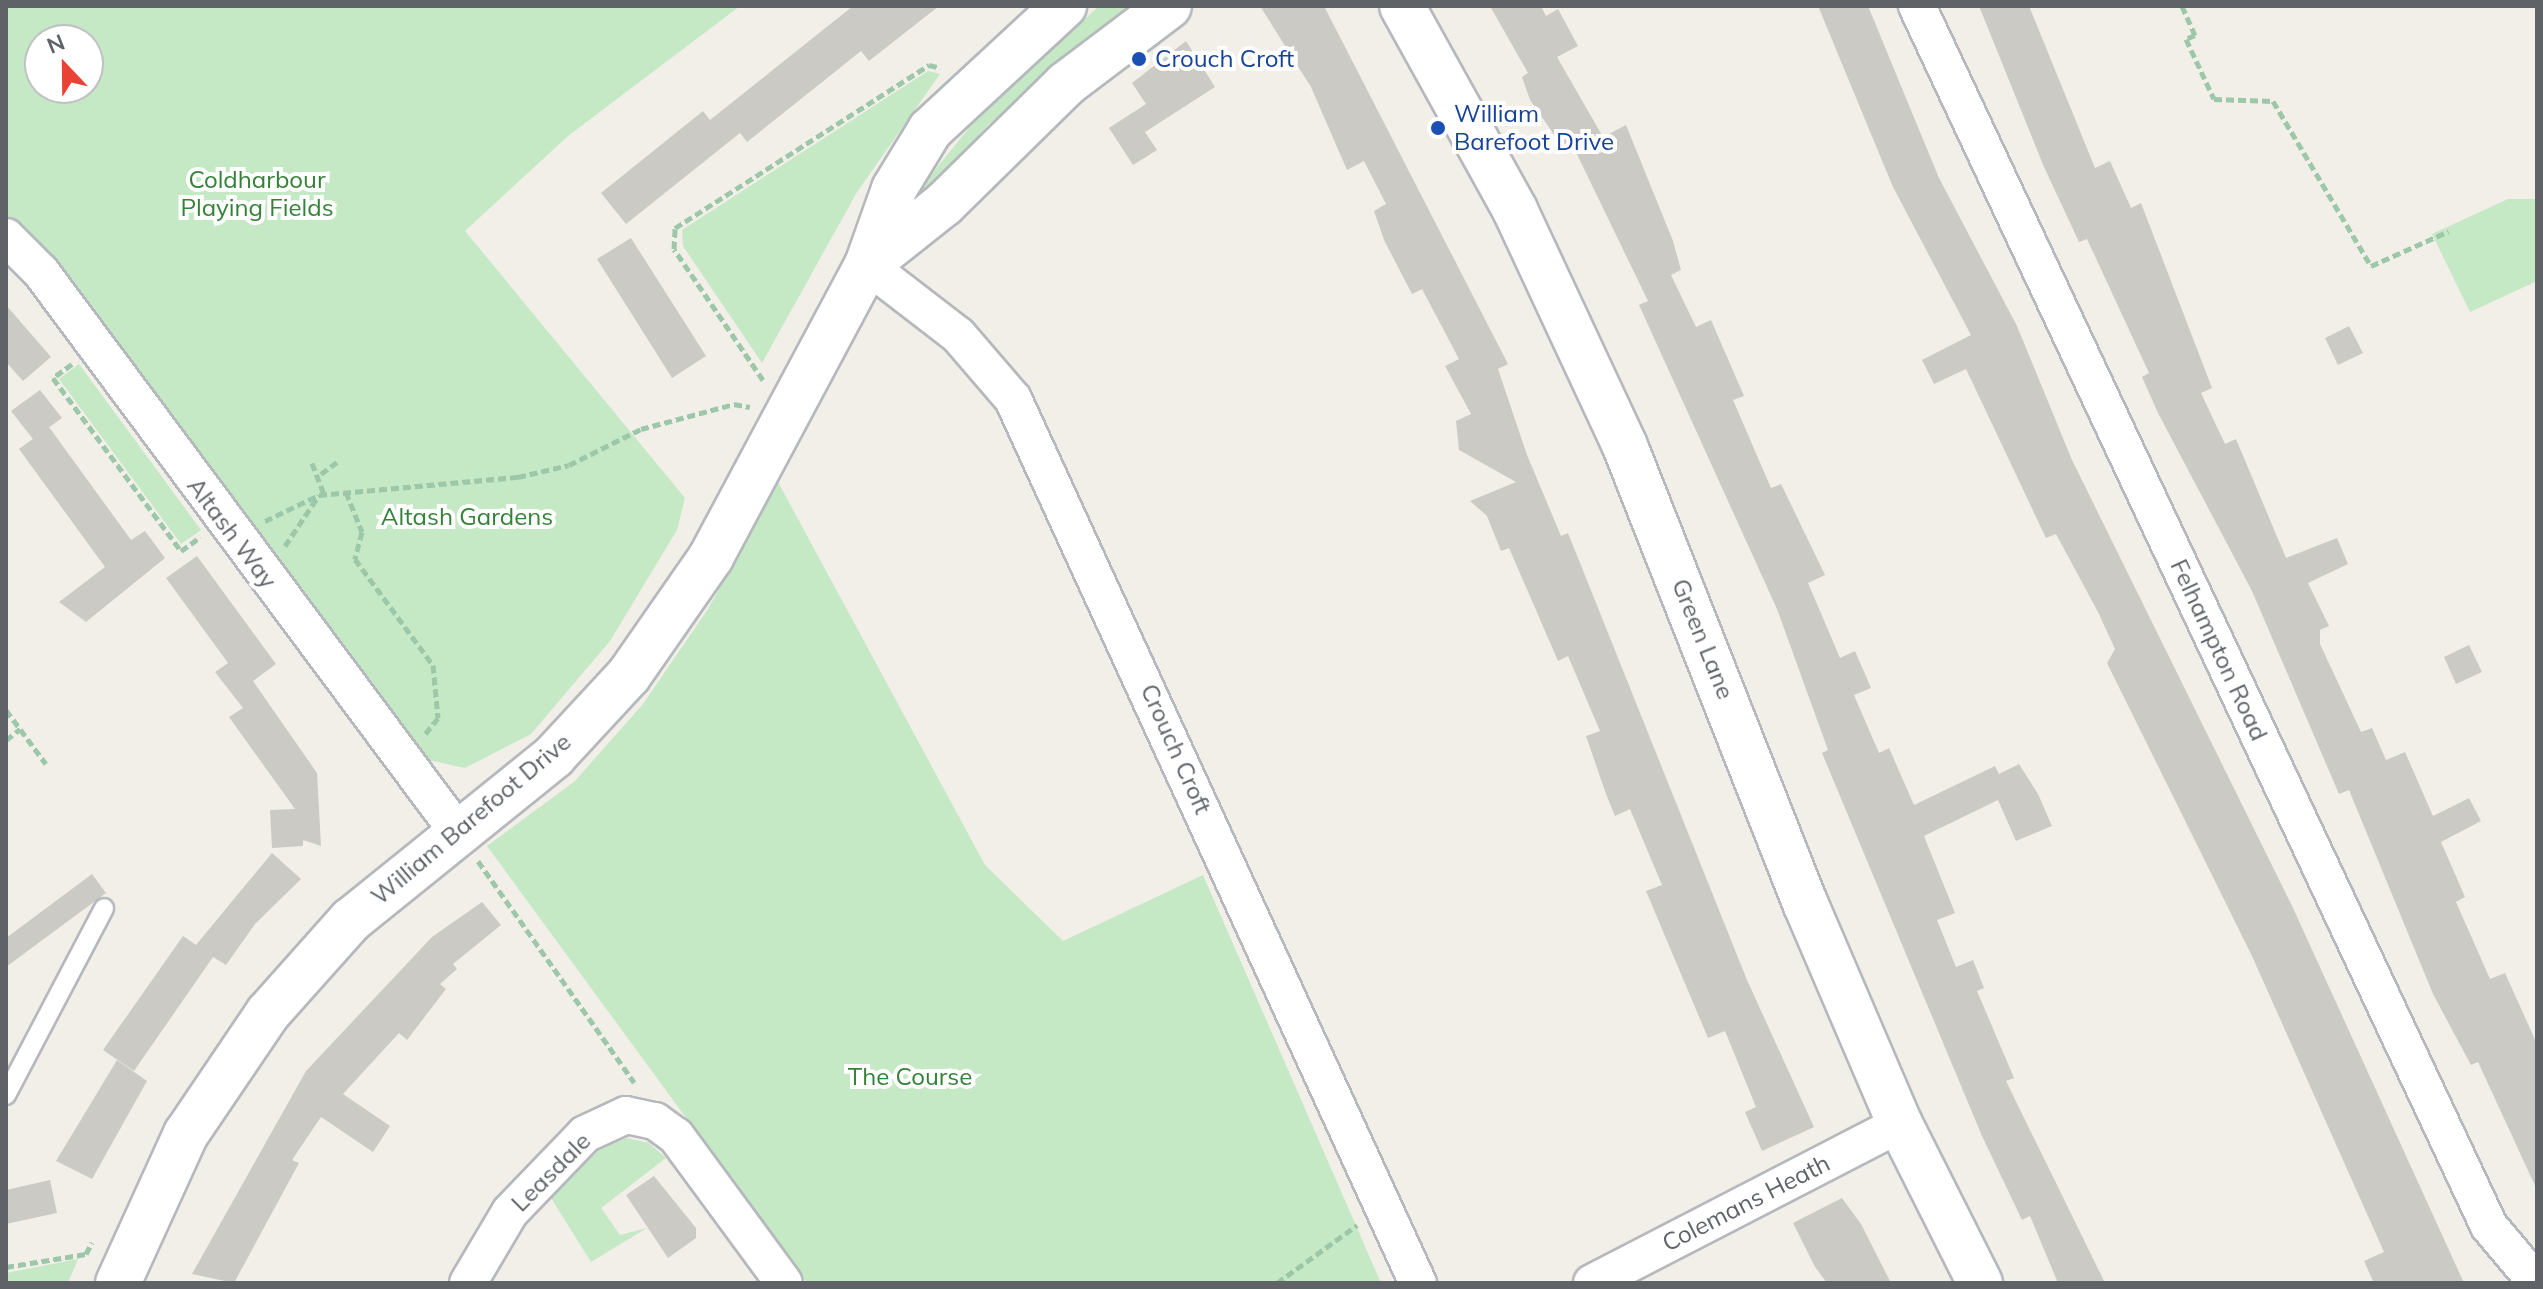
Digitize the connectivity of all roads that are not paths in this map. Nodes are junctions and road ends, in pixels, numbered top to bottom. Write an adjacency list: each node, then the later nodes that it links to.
1 (1064, 6): 6 (street, William Barefoot Drive)
2 (1169, 6): 6 (street, William Barefoot Drive)
3 (1402, 6): 10 (street, Green Lane)
4 (1917, 6): 17 (street, Felhampton Road)
5 (6, 237): 7 (street, Altash Way)
6 (867, 265): 7 (street, William Barefoot Drive); 14 (street, Crouch Croft)
7 (457, 831): 11 (street, William Barefoot Drive)
8 (104, 908): 9 (lane)
9 (6, 1095)
10 (1900, 1124): 15 (street, Colemans Heath); 16 (street, Green Lane)
11 (118, 1283)
12 (468, 1283): 13 (street, Leasdale)
13 (784, 1283)
14 (1418, 1283)
15 (1592, 1283)
16 (1980, 1283)
17 (2537, 1283)

